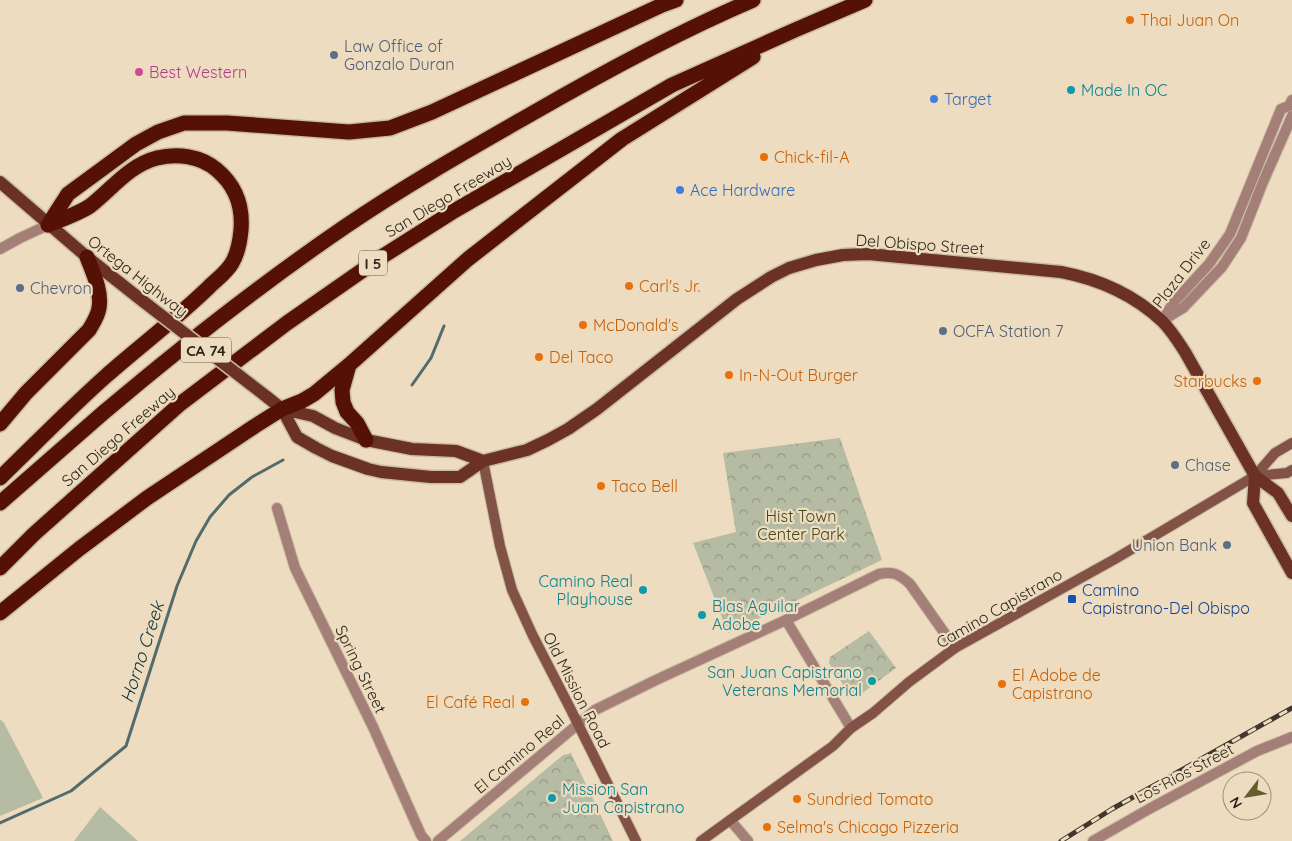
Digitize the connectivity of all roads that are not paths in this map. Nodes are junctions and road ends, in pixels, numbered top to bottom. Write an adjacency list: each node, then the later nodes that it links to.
1 (676, 0): 7 (highway)
2 (753, 0): 20 (highway, San Diego Freeway)
3 (865, 0): 4 (highway, San Diego Freeway / I 5)
4 (795, 30): 11 (highway); 23 (highway, San Diego Freeway / I 5)
5 (1291, 108): 10 (street, Plaza Drive)
6 (0, 182): 7 (main road, Ortega Highway / CA 74)
7 (48, 225): 8 (street); 9 (main road, Ortega Highway / CA 74); 19 (highway)
8 (0, 249)
9 (87, 257): 12 (main road, Ortega Highway / CA 74, bridge); 13 (highway)
10 (1162, 321): 16 (main road, Del Obispo Street); 18 (main road, Del Obispo Street)
11 (349, 365): 12 (highway); 14 (highway)
12 (282, 409): 14 (main road, Ortega Highway); 16 (main road, Ortega Highway); 25 (highway)
13 (0, 424)
14 (366, 440): 16 (main road, Ortega Highway)
15 (1292, 443): 18 (main road, Camino Capistrano)
16 (484, 461): 28 (main road, Old Mission Road)
17 (1292, 470): 18 (main road, Camino Capistrano)
18 (1255, 476): 22 (main road, Del Obispo Street); 24 (main road); 27 (main road, Camino Capistrano)
19 (0, 478)
20 (0, 503)
21 (277, 508): 32 (street, Spring Street)
22 (1292, 516)
23 (0, 568)
24 (1292, 573)
25 (0, 613)
26 (786, 620): 27 (street, El Camino Real); 28 (street, El Camino Real); 29 (street)
27 (955, 648): 29 (main road, Camino Capistrano)
28 (578, 724): 33 (street, El Camino Real); 34 (main road, Old Mission Road)
29 (851, 728): 31 (main road, Camino Capistrano)
30 (1292, 737): 37 (street, Los Rios Street)
31 (730, 820): 35 (main road, Camino Capistrano); 36 (street)
32 (426, 841)
33 (438, 841)
34 (636, 841)
35 (701, 841)
36 (748, 841)
37 (1093, 841)

